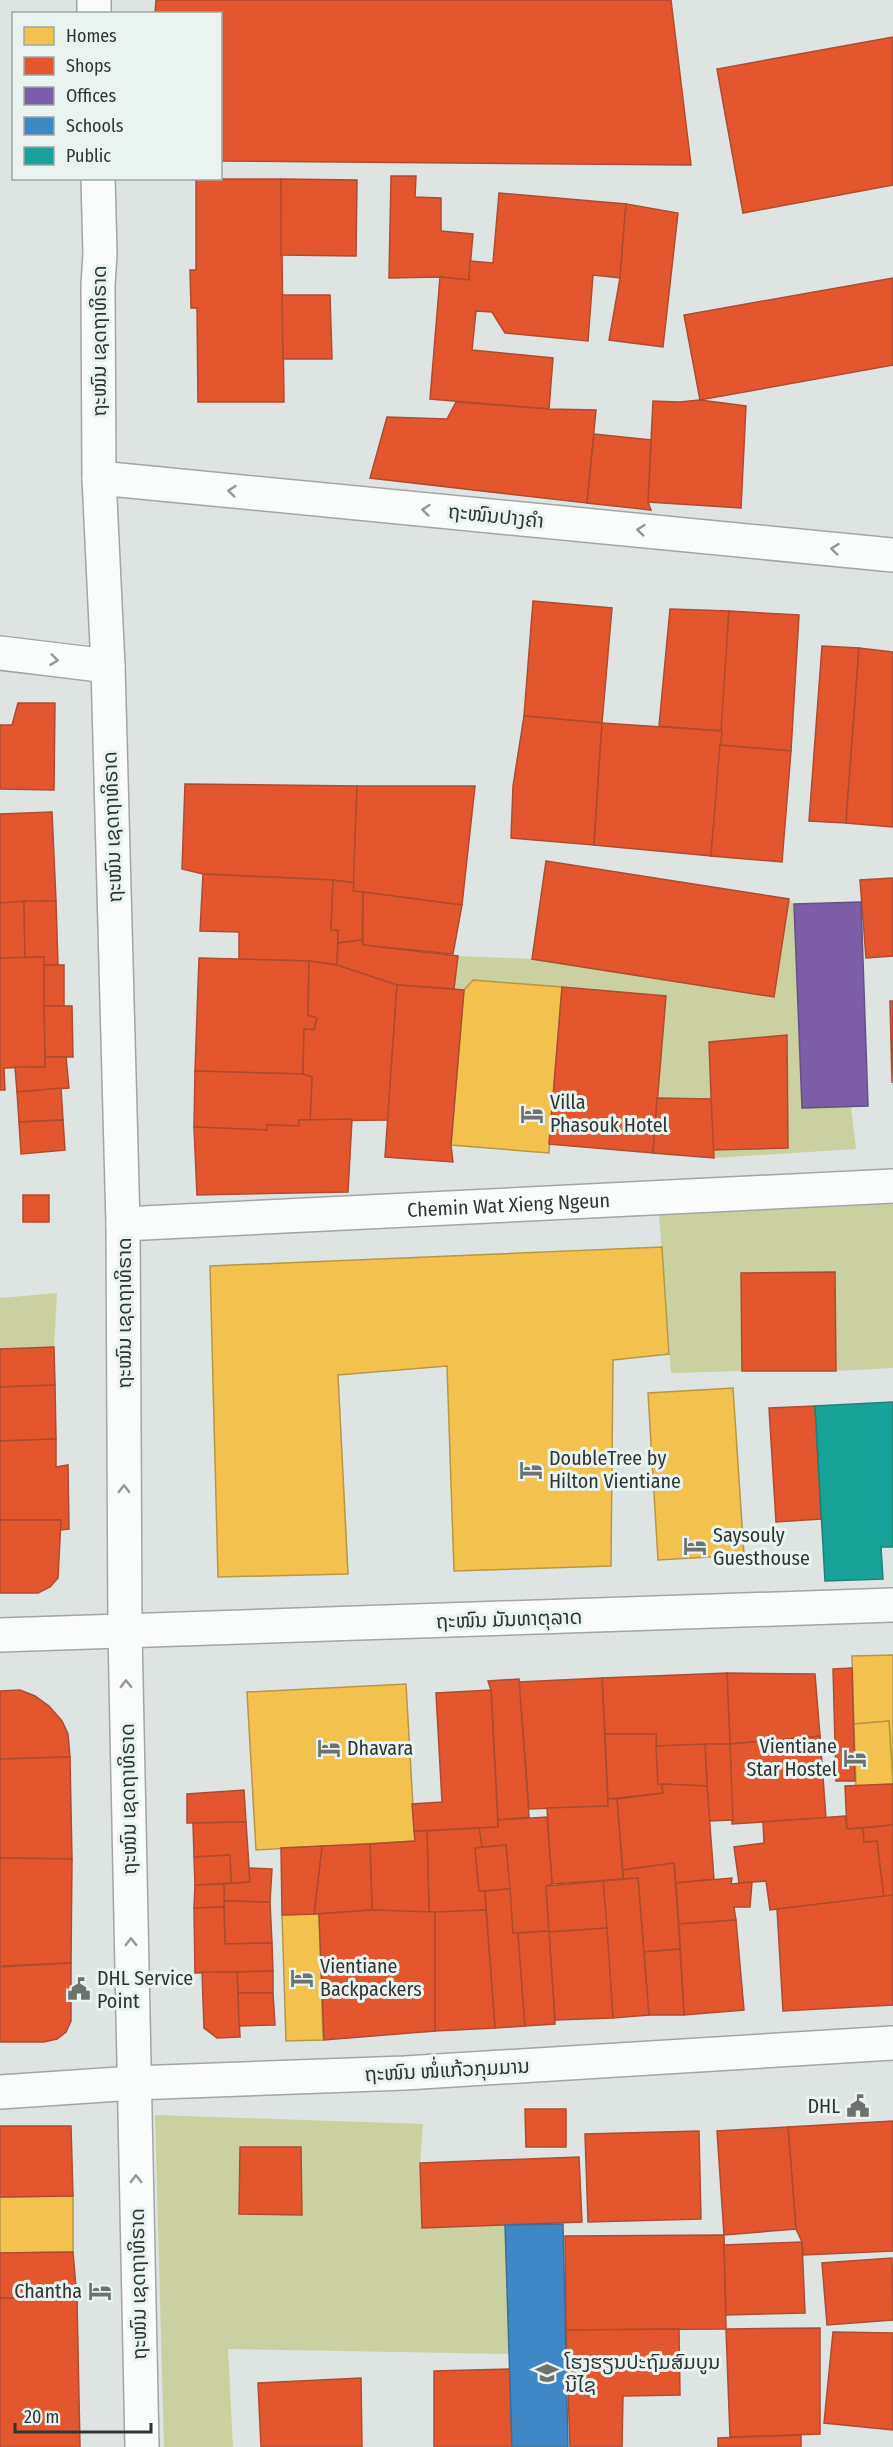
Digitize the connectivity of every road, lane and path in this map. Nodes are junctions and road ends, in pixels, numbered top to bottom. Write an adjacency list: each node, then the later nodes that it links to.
1 (98, 180): 2 (main road, ຖະໜົນ ເຊດຖາທິຣາດ)
2 (99, 478): 3 (main road, ຖະໜົນປາງຄໍາ, one-way to 2); 5 (main road, ຖະໜົນ ເຊດຖາທິຣາດ)
3 (893, 555)
4 (0, 653): 5 (main road, one-way to 5)
5 (108, 666): 7 (main road, ຖະໜົນ ເຊດຖາທິຣາດ)
6 (893, 1186): 7 (main road, Chemin Wat Xieng Ngeun)
7 (123, 1224): 9 (main road, ຖະໜົນ ເຊດຖາທິຣາດ, one-way to 7)
8 (893, 1605): 9 (main road, ຖະໜົນ ມັນທາຕຸລາດ)
9 (125, 1632): 10 (main road, ຖະໜົນ ມັນທາຕຸລາດ); 12 (main road, ຖະໜົນ ເຊດຖາທິຣາດ, one-way to 9)
10 (0, 1635)
11 (893, 2043): 12 (main road, ຖະໜົນ ໜໍ່ແກ້ວກຸມມານ)
12 (134, 2083): 13 (main road, ຖະໜົນ ໜໍ່ແກ້ວກຸມມານ); 14 (main road, ຖະໜົນ ເຊດຖາທິຣາດ, one-way to 12)
13 (0, 2092)
14 (142, 2447)

